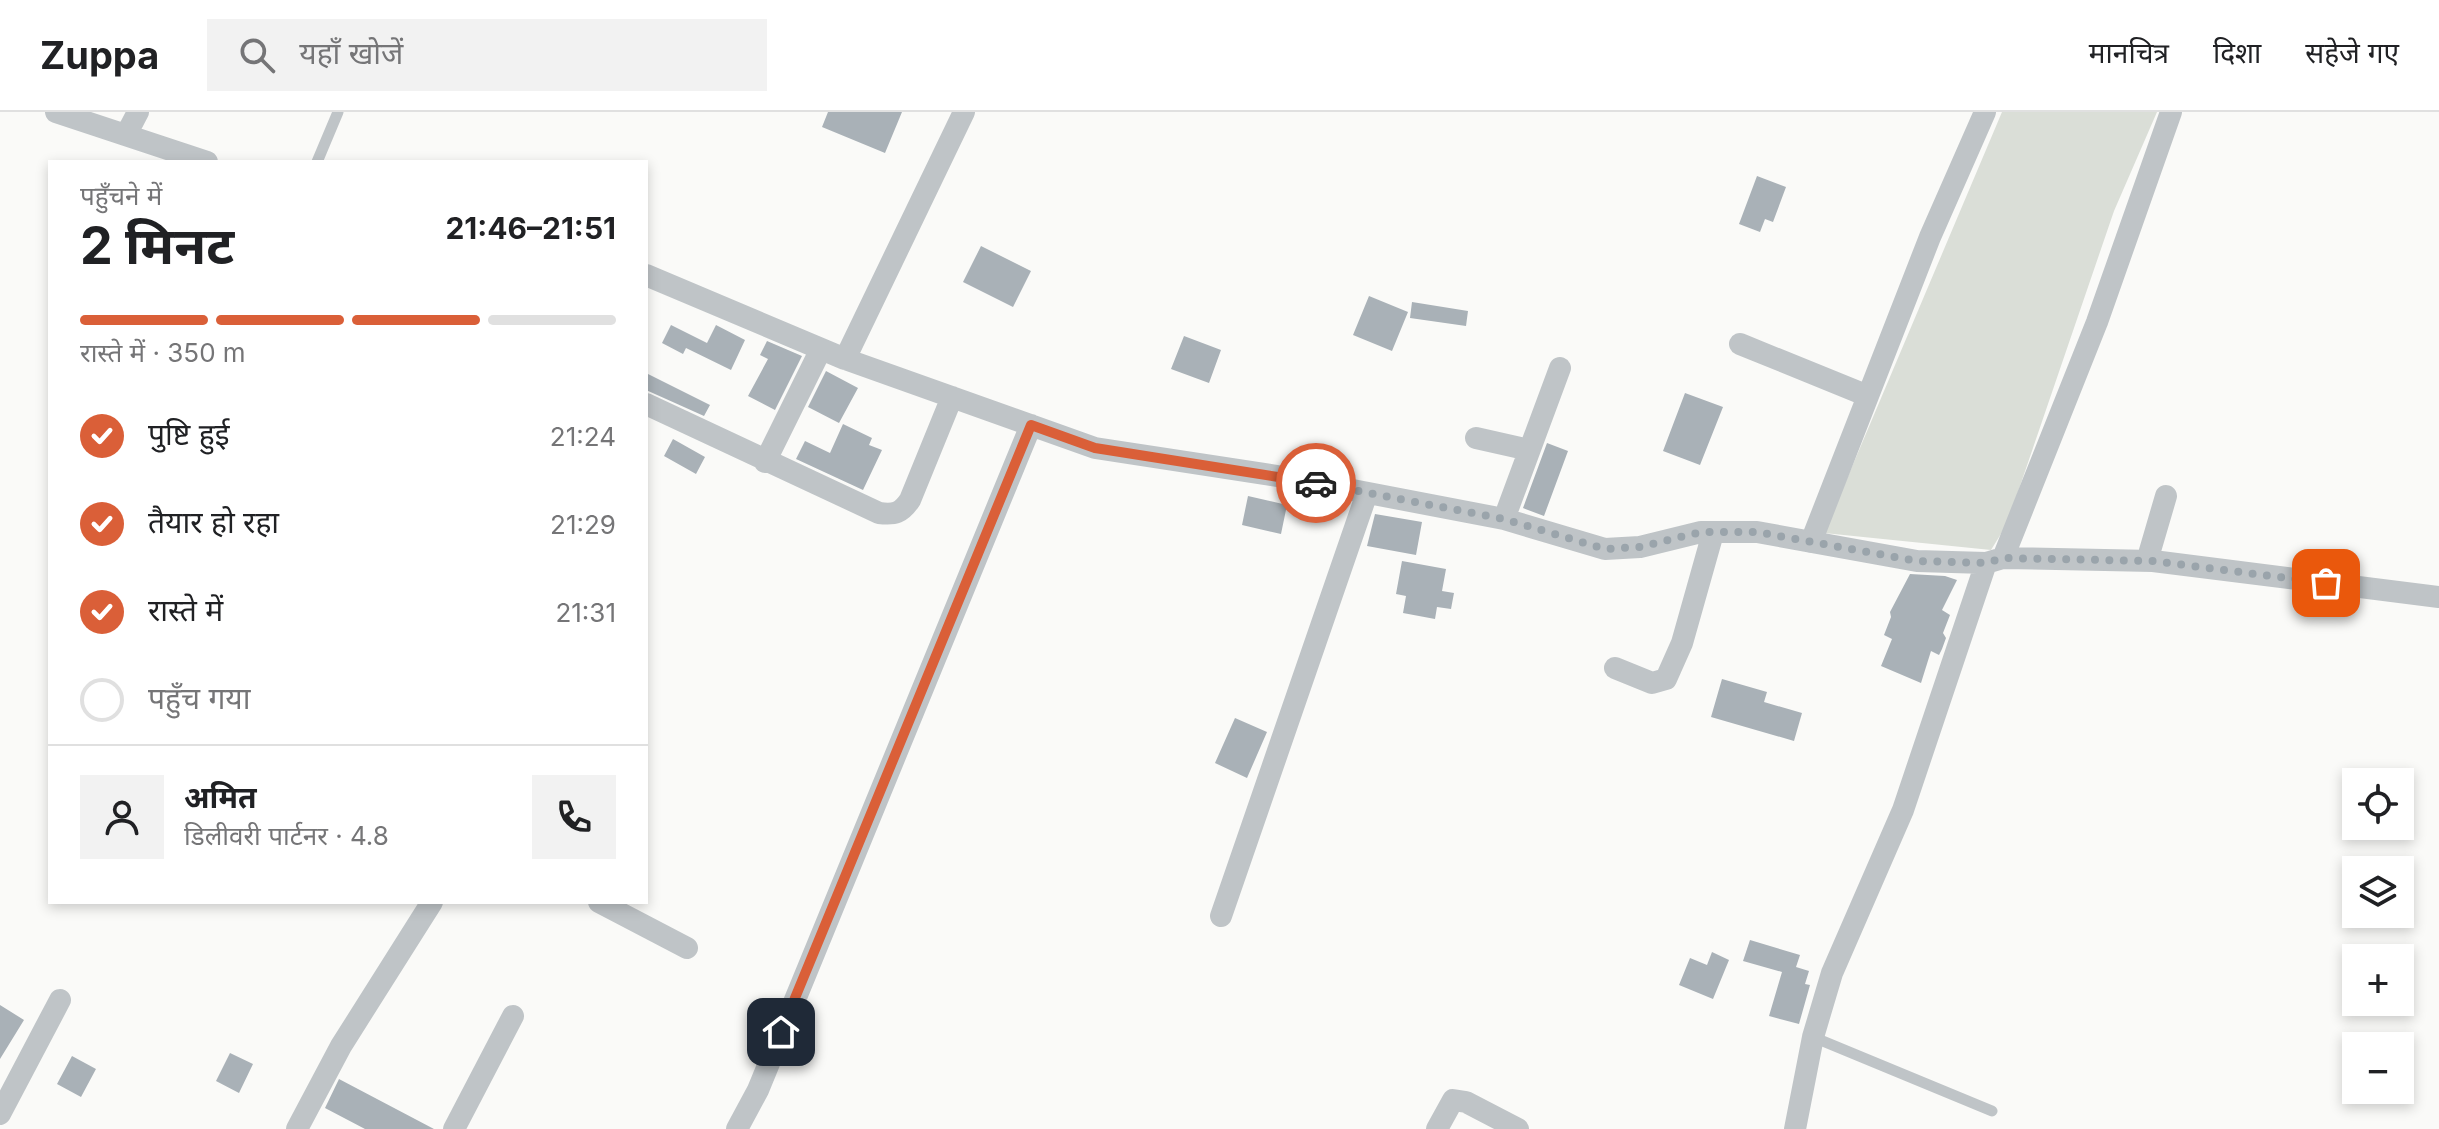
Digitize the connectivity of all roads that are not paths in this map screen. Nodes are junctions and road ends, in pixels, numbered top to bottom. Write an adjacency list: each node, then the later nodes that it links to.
1 (56, 112): 6 (street)
2 (338, 112): 8 (lane)
3 (964, 112): 12 (street)
4 (1985, 112): 14 (street)
5 (2171, 112): 26 (street)
6 (128, 120): 7 (street)
7 (203, 160)
8 (318, 160)
9 (648, 276): 11 (street)
10 (1740, 344): 14 (street)
11 (821, 349): 12 (street); 20 (street)
12 (845, 359): 15 (street)
13 (1560, 368): 19 (street)
14 (1868, 396): 25 (street)
15 (952, 397): 17 (street); 20 (street)
16 (648, 405): 20 (street)
17 (1031, 425): 21 (street); 41 (street)
18 (1476, 438): 19 (street)
19 (1529, 450): 23 (street)
20 (765, 462)
21 (1367, 493): 23 (street); 32 (street)
22 (2166, 496): 27 (street)
23 (1504, 519): 24 (street)
24 (1713, 533): 25 (street); 29 (street)
25 (1811, 542): 26 (street)
26 (1995, 560): 27 (street); 36 (street)
27 (2147, 561): 28 (street)
28 (2439, 597)
29 (1615, 668)
30 (431, 904): 39 (street)
31 (603, 904): 33 (street)
32 (1221, 916)
33 (687, 948)
34 (60, 1000): 38 (street)
35 (513, 1016): 40 (street)
36 (1813, 1037): 37 (lane); 44 (street)
37 (1992, 1111)
38 (0, 1114)
39 (297, 1129)
40 (454, 1129)
41 (737, 1129)
42 (1437, 1129): 43 (street)
43 (1518, 1129)
44 (1795, 1129)

